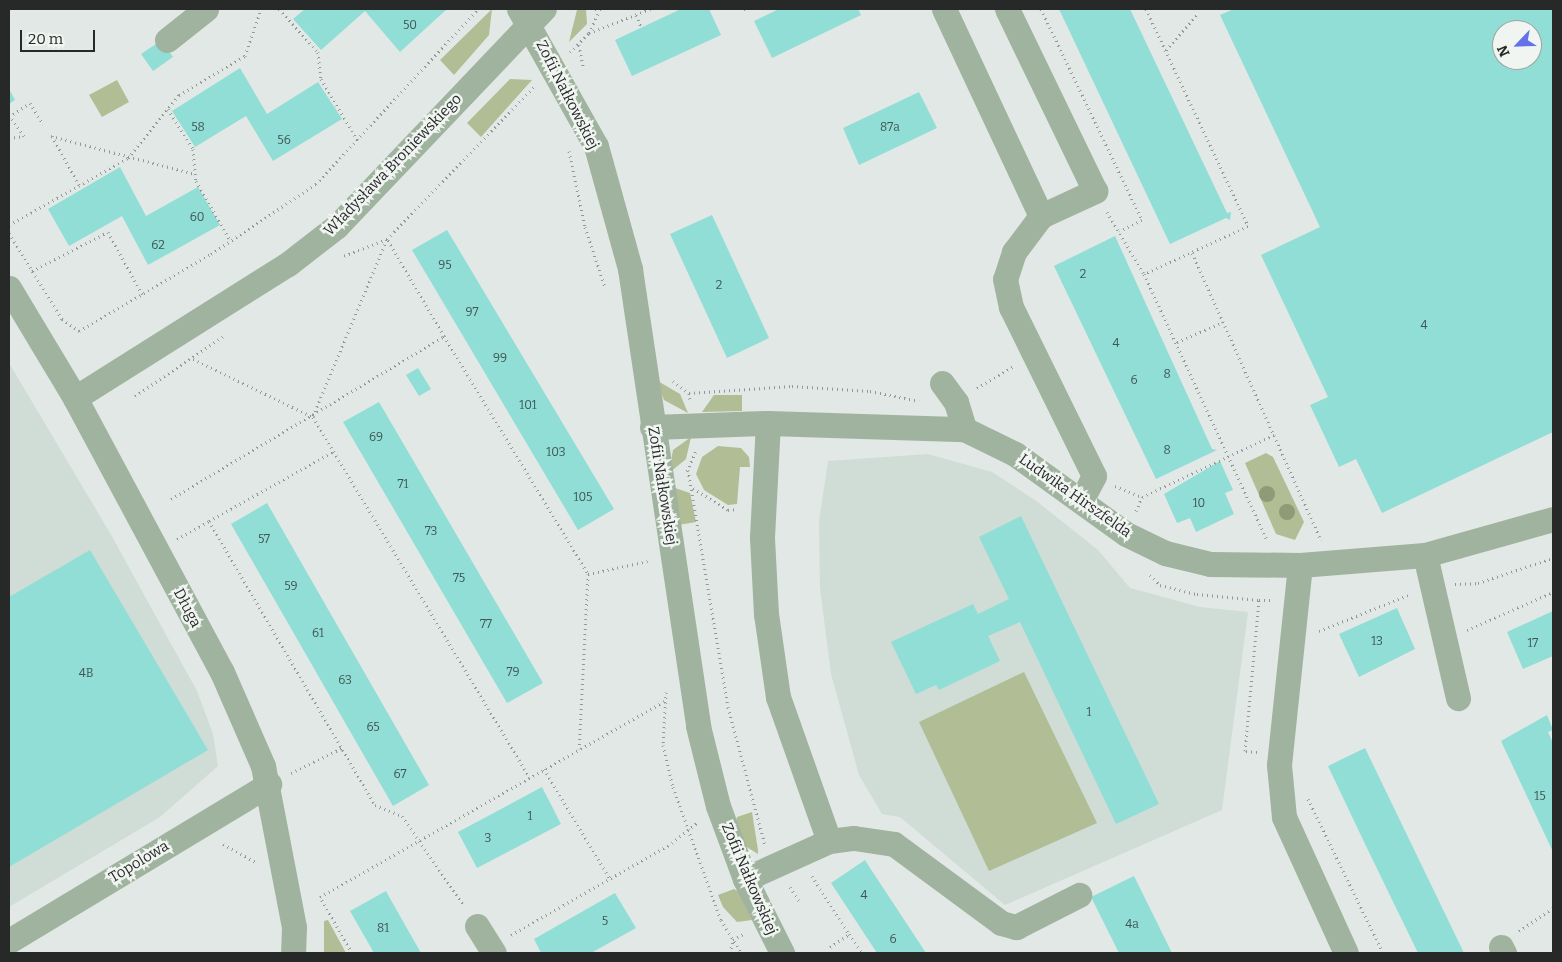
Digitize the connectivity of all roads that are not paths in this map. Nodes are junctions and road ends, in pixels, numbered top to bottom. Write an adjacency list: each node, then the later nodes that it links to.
1 (206, 9): 5 (street)
2 (944, 9): 6 (street)
3 (1007, 9): 6 (street)
4 (530, 14): 9 (street, Władysława Broniewskiego); 11 (street, Zofii Nałkowskiej)
5 (167, 40)
6 (1041, 216): 13 (street)
7 (9, 288): 9 (street, Długa)
8 (949, 392): 12 (street)
9 (75, 398): 18 (street, Długa)
10 (768, 423): 11 (street, Ludwika Hirszfelda); 12 (street, Ludwika Hirszfelda); 19 (street)
11 (652, 427): 20 (street, Zofii Nałkowskiej)
12 (964, 429): 13 (street, Ludwika Hirszfelda)
13 (1081, 500): 16 (street, Ludwika Hirszfelda)
14 (1553, 519): 15 (street, Ludwika Hirszfelda)
15 (1425, 555): 16 (street, Ludwika Hirszfelda); 17 (street)
16 (1289, 565): 27 (street)
17 (1458, 698)
18 (269, 784): 23 (street, Topolowa); 25 (street, Długa)
19 (829, 841): 20 (street); 21 (street)
20 (745, 879): 26 (street, Zofii Nałkowskiej)
21 (1079, 895)
22 (476, 926): 24 (street)
23 (9, 941)
24 (501, 945)
25 (293, 953)
26 (782, 953)
27 (1346, 953)

